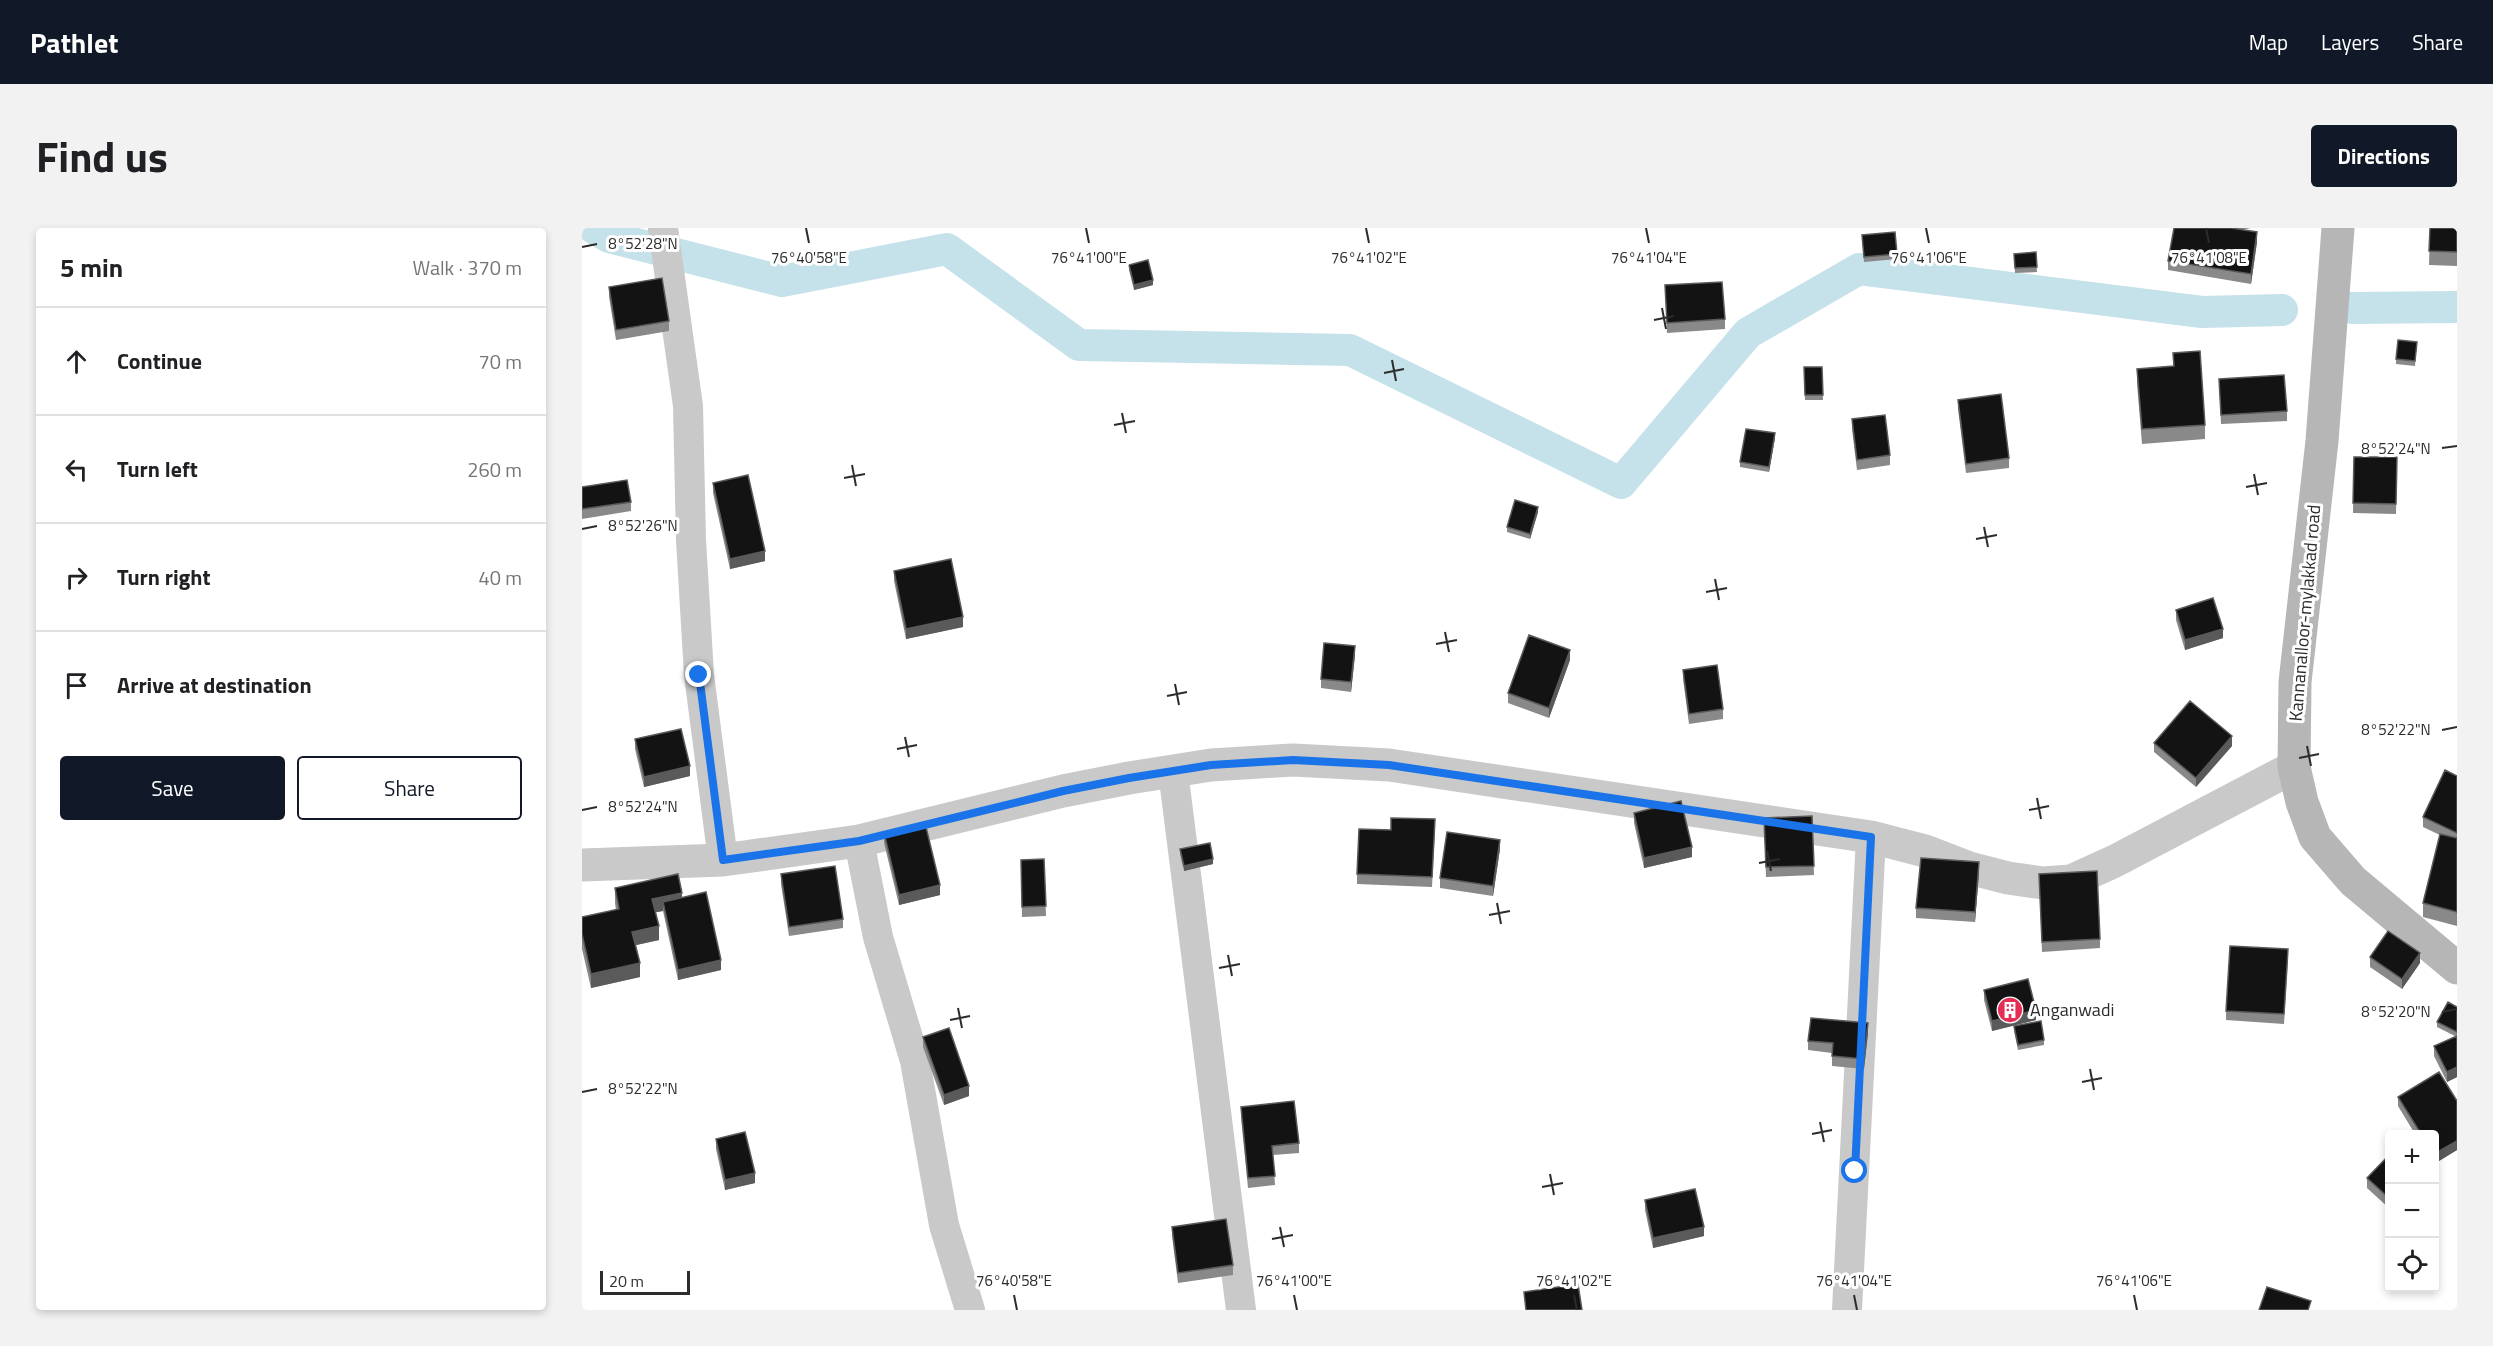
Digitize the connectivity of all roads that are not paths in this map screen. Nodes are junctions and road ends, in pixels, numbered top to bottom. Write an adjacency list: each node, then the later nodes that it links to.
1 (663, 228): 7 (street)
2 (2338, 228): 3 (main road, Kannanalloor-mylakkad road)
3 (2294, 767): 5 (street); 9 (main road, Kannanalloor-mylakkad road)
4 (1173, 771): 5 (street); 6 (street); 11 (street)
5 (1871, 837): 12 (street)
6 (859, 841): 7 (street); 10 (street)
7 (723, 860): 8 (street)
8 (582, 865)
9 (2457, 968)
10 (970, 1310)
11 (1241, 1310)
12 (1848, 1310)

